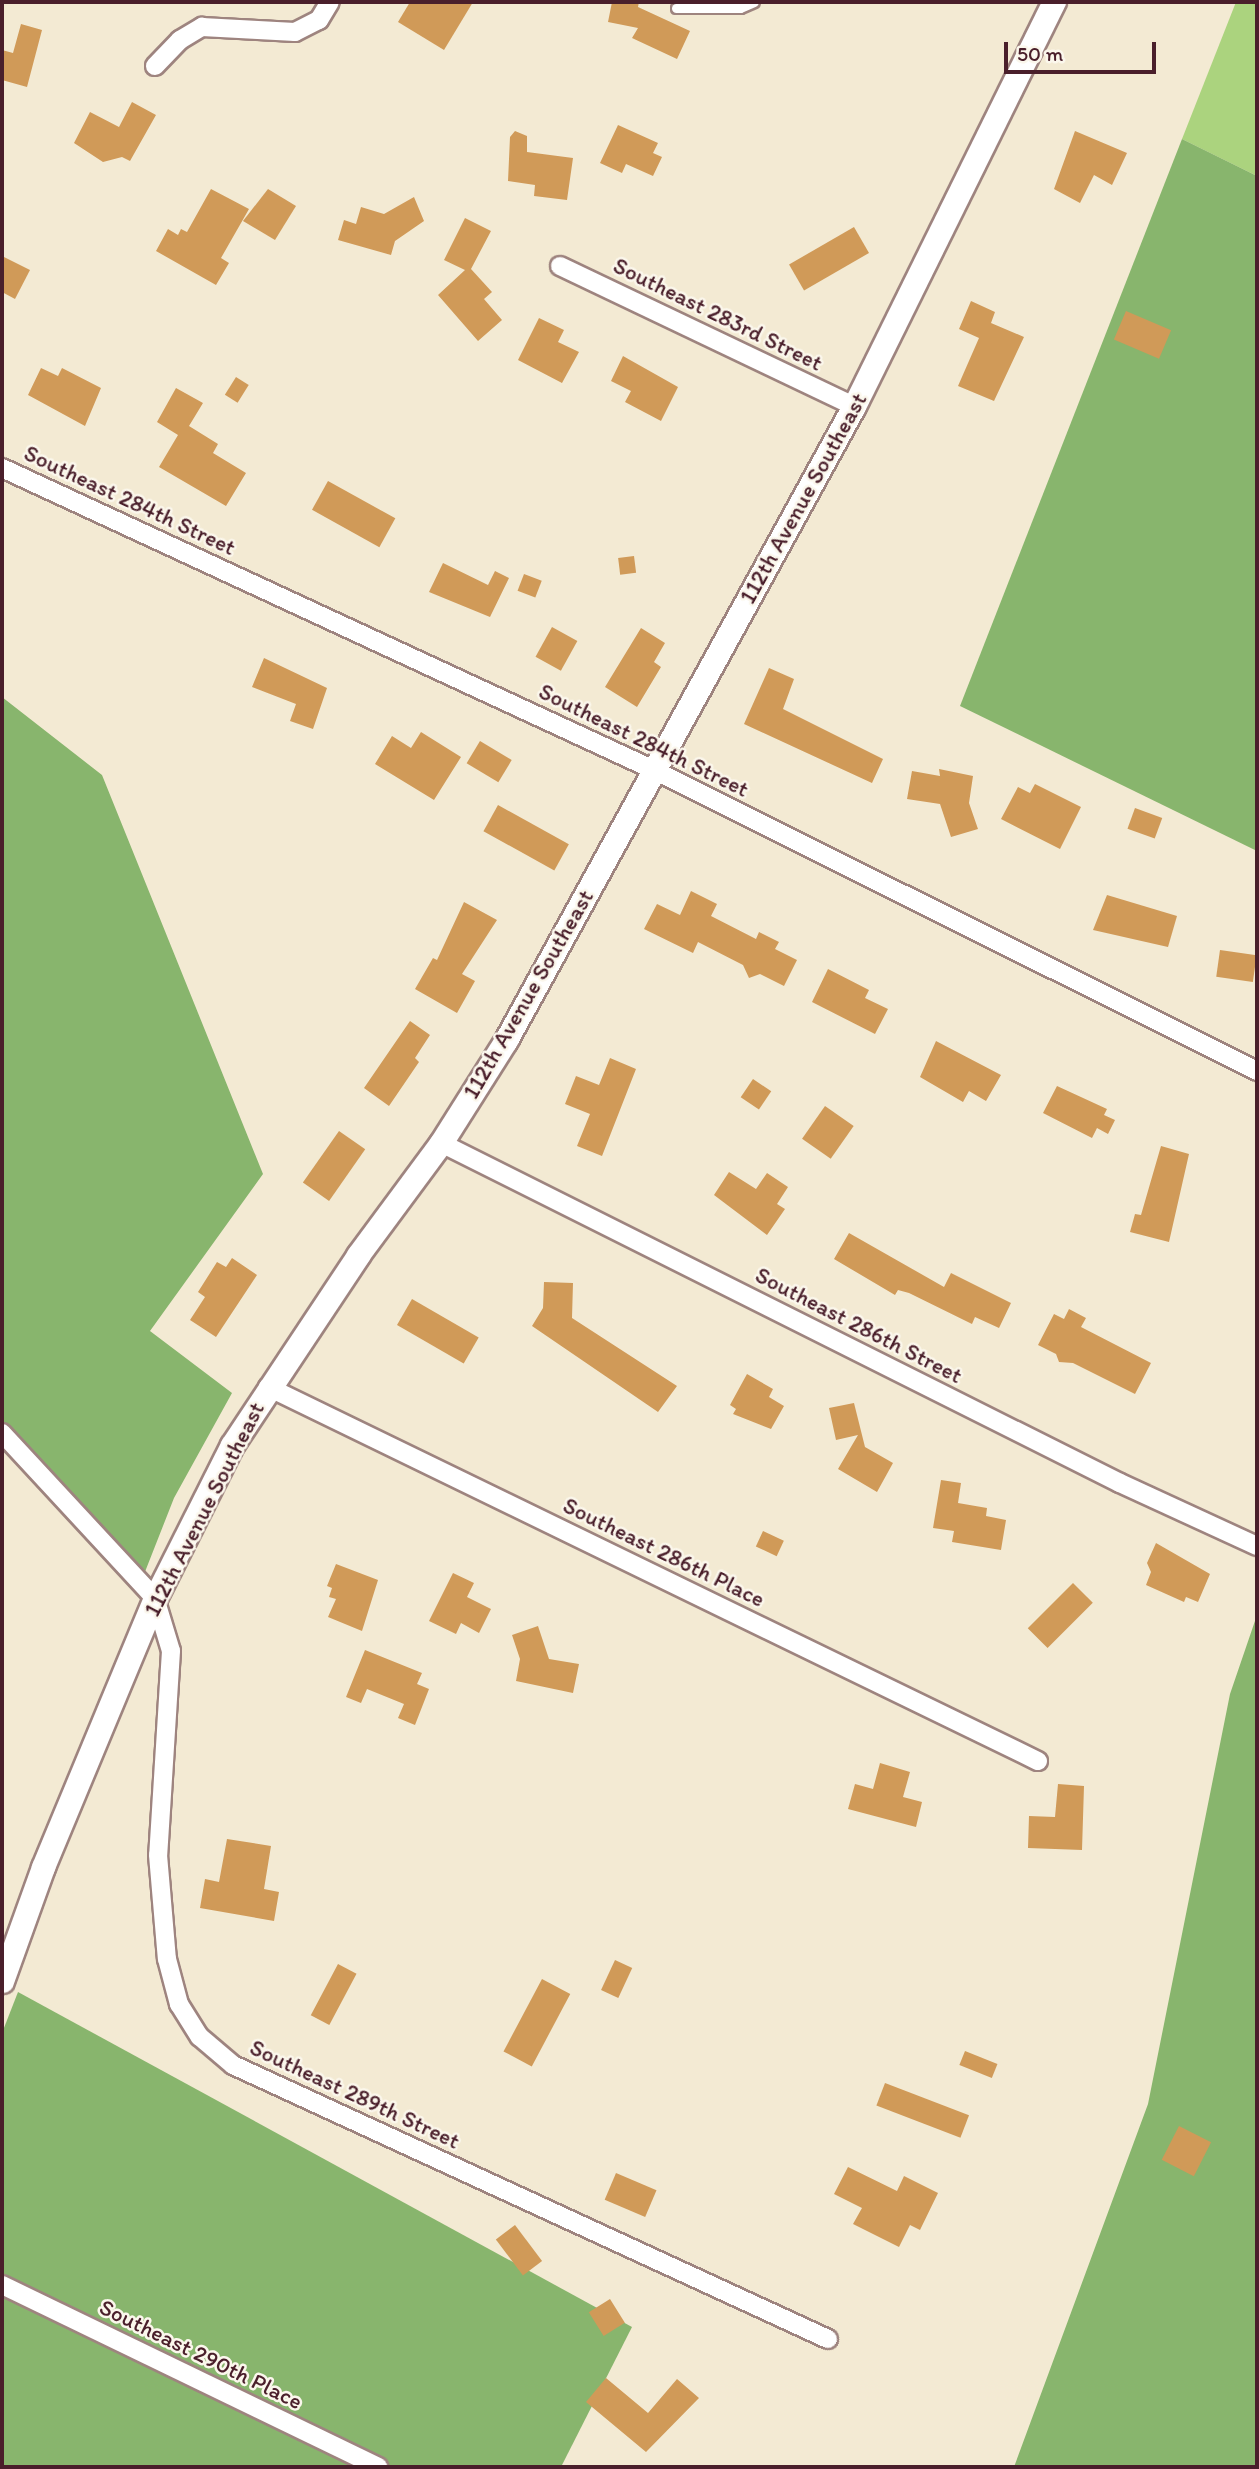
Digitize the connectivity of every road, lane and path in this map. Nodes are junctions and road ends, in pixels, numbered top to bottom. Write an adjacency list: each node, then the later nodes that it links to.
1 (330, 2): 5 (street)
2 (754, 2): 4 (lane)
3 (1054, 2): 7 (street, 112th Avenue Southeast)
4 (676, 8)
5 (155, 66)
6 (560, 266): 7 (street, Southeast 283rd Street)
7 (854, 406): 9 (street, 112th Avenue Southeast)
8 (2, 468): 9 (street, Southeast 284th Street)
9 (654, 770): 10 (street, Southeast 284th Street); 11 (street, 112th Avenue Southeast)
10 (1257, 1071)
11 (441, 1143): 12 (street, 112th Avenue Southeast); 14 (street, Southeast 286th Street)
12 (268, 1387): 15 (street, 112th Avenue Southeast); 16 (street, Southeast 286th Place)
13 (2, 1433): 15 (street)
14 (1257, 1546)
15 (155, 1598): 17 (street, 112th Avenue Southeast); 19 (street, Southeast 289th Street)
16 (1038, 1761)
17 (2, 1981)
18 (2, 2285): 20 (street, Southeast 290th Place)
19 (828, 2339)
20 (379, 2467)

